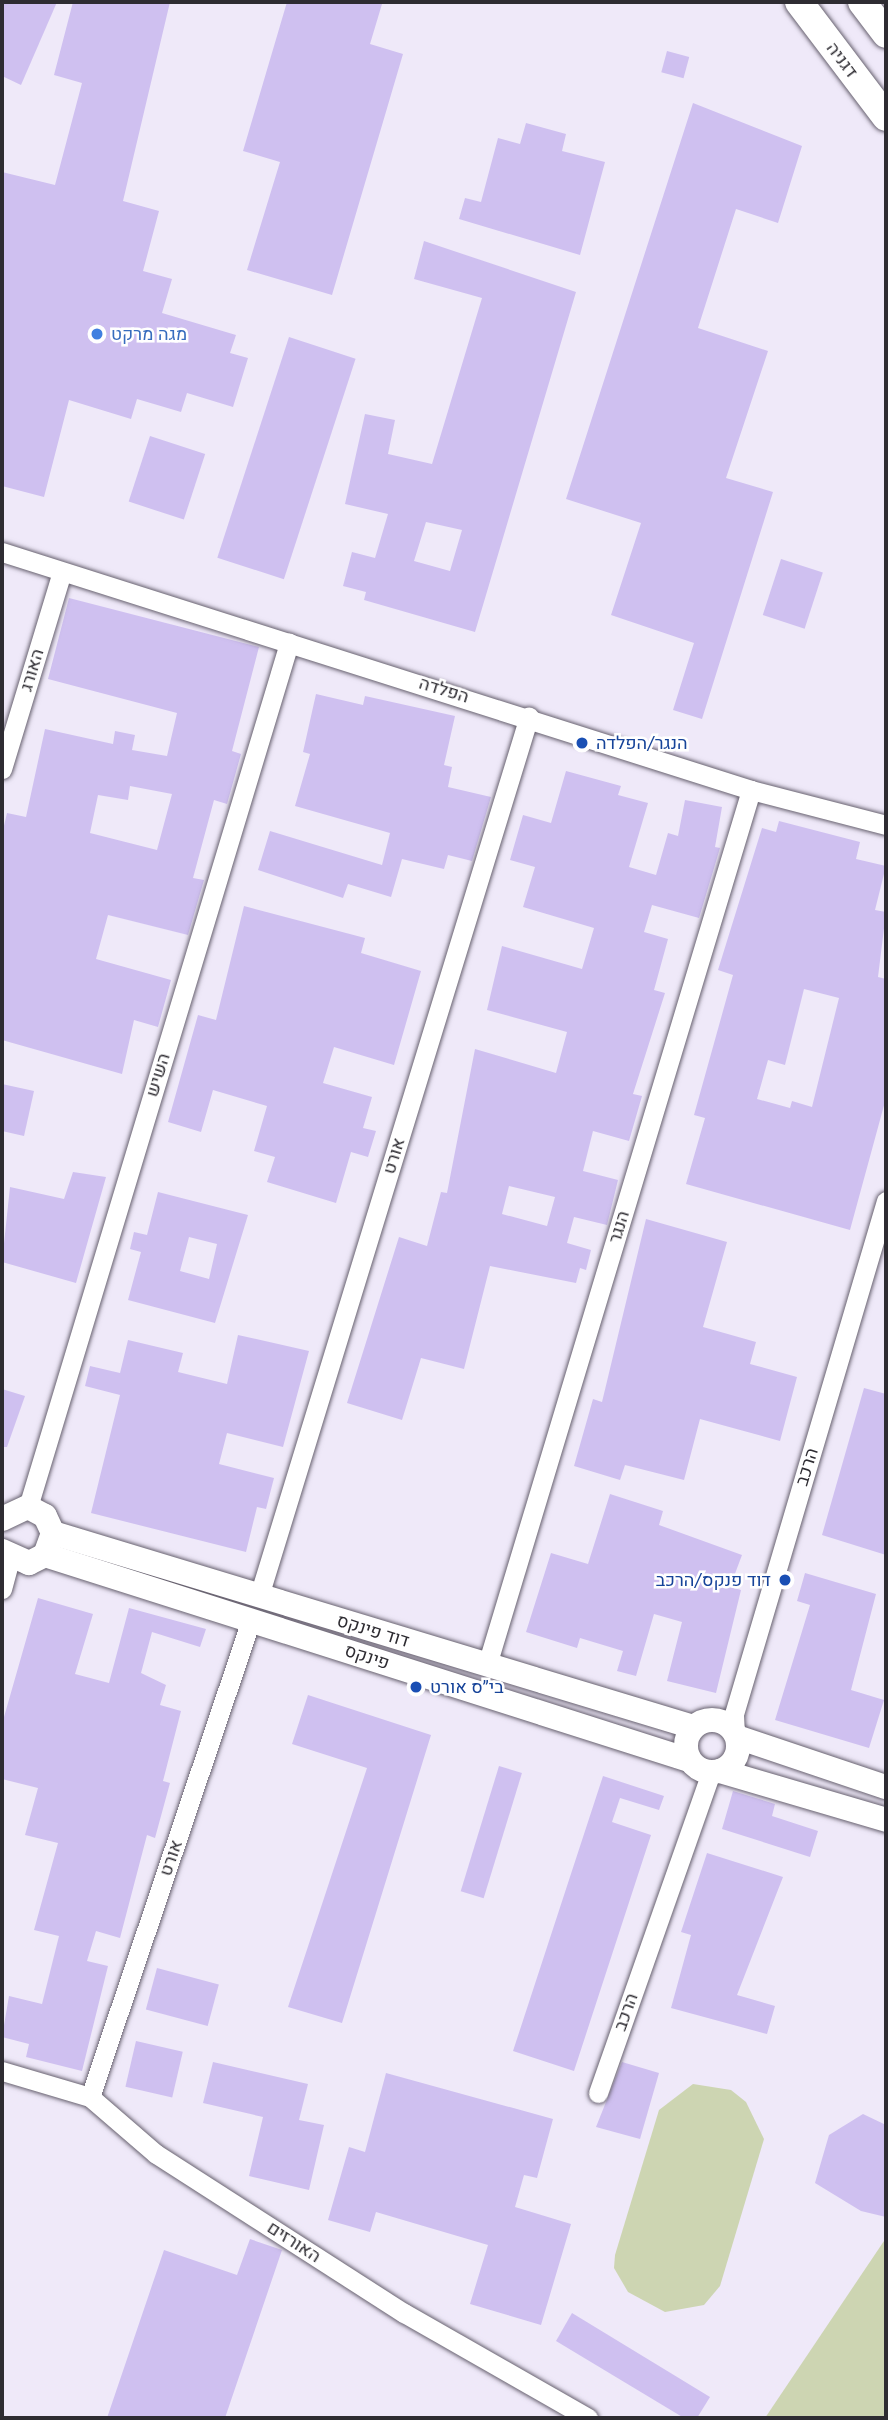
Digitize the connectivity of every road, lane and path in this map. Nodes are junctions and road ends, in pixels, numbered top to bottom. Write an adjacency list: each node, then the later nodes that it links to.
1 (799, 2): 4 (main road, דגניה)
2 (862, 2): 3 (main road)
3 (886, 34)
4 (886, 117)
5 (2, 552): 6 (street, הפלדה)
6 (62, 572): 7 (street, הפלדה); 9 (street, האורג)
7 (289, 643): 8 (street, הפלדה); 13 (street, השיש)
8 (529, 716): 10 (street, הפלדה); 17 (street, אורט)
9 (2, 769)
10 (751, 790): 11 (street, הפלדה); 19 (street, הנגר)
11 (886, 825)
12 (886, 1201): 21 (street, הרכב)
13 (9, 1514): 14 (street)
14 (49, 1544): 15 (street); 17 (street, דוד פינקס); 18 (street, פינקס)
15 (6, 1555): 16 (street)
16 (2, 1589)
17 (259, 1596): 19 (street, דוד פינקס)
18 (251, 1620): 22 (street, פינקס); 28 (street, אורט)
19 (486, 1665): 20 (street, דוד פינקס)
20 (693, 1727): 21 (street); 22 (street)
21 (736, 1736): 23 (street); 24 (street)
22 (689, 1760): 23 (street)
23 (716, 1772): 25 (street); 27 (street, הרכב)
24 (886, 1787)
25 (886, 1820)
26 (2, 2071): 28 (street, האורזים)
27 (598, 2093)
28 (90, 2097): 29 (street, האורזים)
29 (588, 2418)

